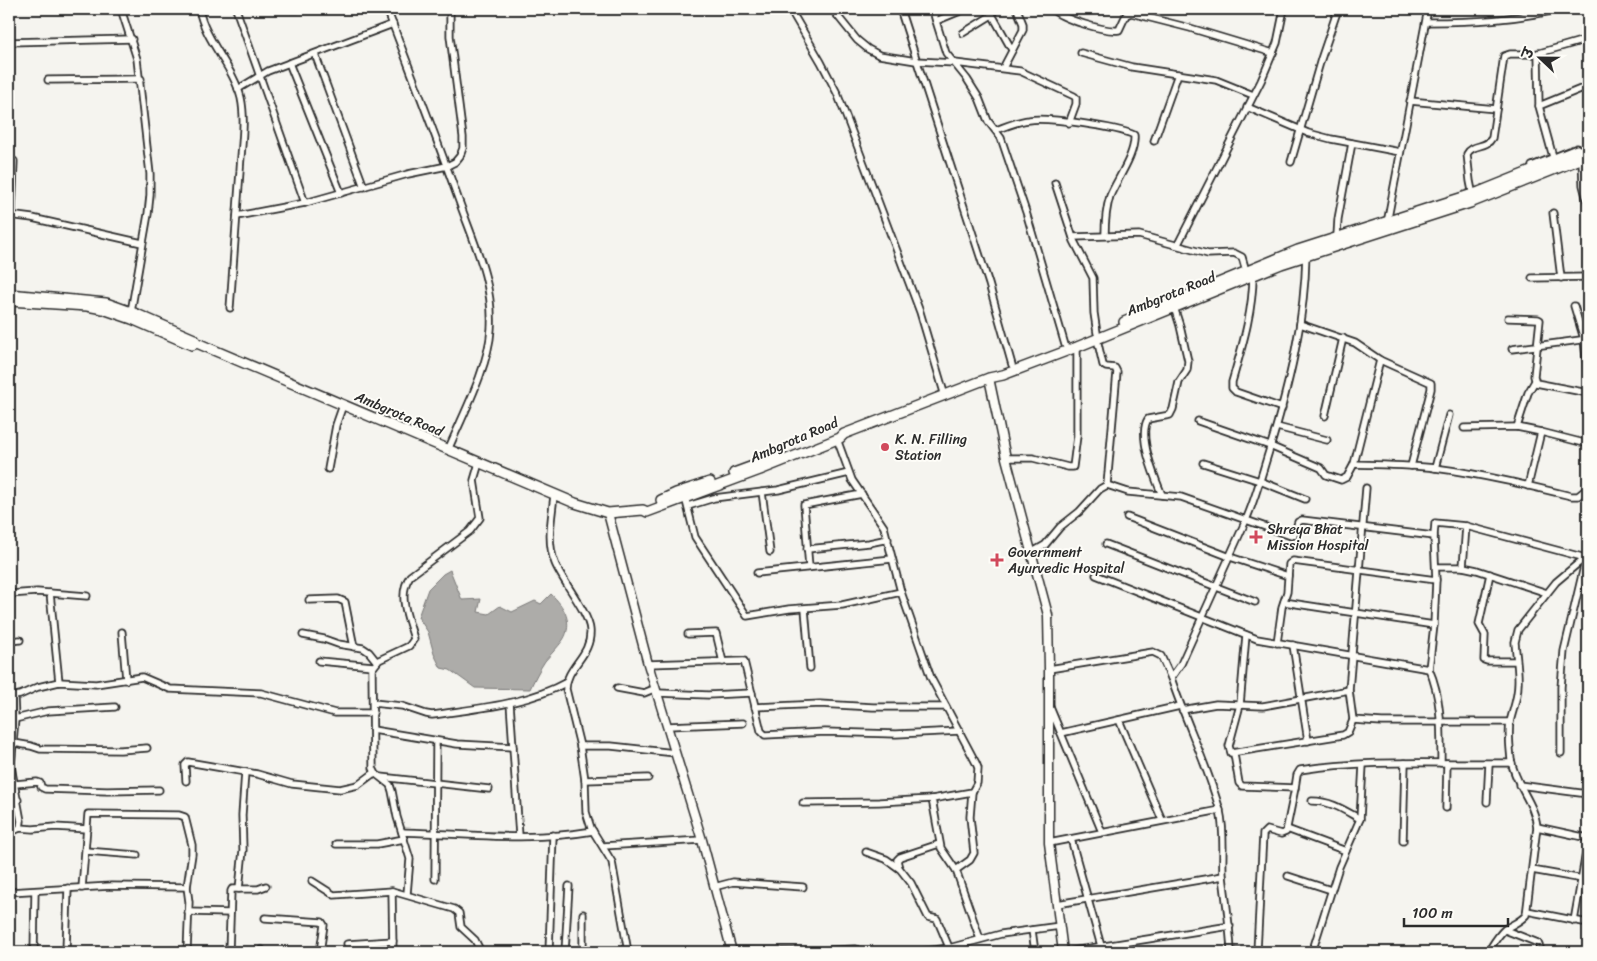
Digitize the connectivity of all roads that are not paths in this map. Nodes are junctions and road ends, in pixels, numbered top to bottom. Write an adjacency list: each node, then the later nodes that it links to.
1 (122, 9): 26 (street)
2 (198, 9): 43 (street)
3 (236, 9): 39 (street)
4 (292, 9): 5 (street)
5 (297, 9)
6 (387, 9): 24 (street)
7 (450, 9): 61 (street)
8 (790, 9): 104 (street)
9 (832, 9): 34 (street)
10 (900, 9): 34 (street)
11 (933, 9): 22 (street)
12 (965, 9): 22 (street)
13 (989, 9): 21 (street)
14 (1017, 9): 29 (street)
15 (1052, 9): 20 (street)
16 (1284, 9): 31 (street)
17 (1338, 9): 51 (street)
18 (1428, 9): 23 (street)
19 (1560, 9): 23 (street)
20 (1127, 11): 31 (street)
21 (992, 15): 25 (street); 29 (street)
22 (936, 21): 35 (street)
23 (1426, 22): 45 (street)
24 (393, 24): 33 (street); 61 (street)
25 (963, 33)
26 (132, 39): 28 (street); 40 (street)
27 (1588, 39): 32 (street)
28 (9, 42)
29 (1012, 50): 37 (street)
30 (1081, 53): 38 (street)
31 (1273, 53): 44 (street)
32 (1538, 53): 46 (street); 48 (street)
33 (315, 54): 36 (street); 63 (street)
34 (916, 61): 35 (street); 99 (street)
35 (955, 63): 37 (street); 50 (street)
36 (289, 64): 39 (street); 65 (street)
37 (1003, 68): 49 (street)
38 (1178, 74): 44 (street); 52 (street)
39 (261, 75): 43 (street); 66 (street)
40 (140, 79): 41 (street); 75 (street)
41 (48, 80)
42 (1588, 86): 46 (street)
43 (238, 89): 70 (street)
44 (1254, 95): 47 (street)
45 (1410, 102): 48 (street); 56 (street)
46 (1539, 106): 57 (street)
47 (1247, 107): 51 (street); 76 (street)
48 (1496, 109): 64 (street)
49 (1069, 122): 50 (street); 72 (street)
50 (996, 130): 94 (street)
51 (1300, 130): 53 (street); 60 (street)
52 (1154, 141)
53 (1352, 143): 56 (street); 73 (street)
54 (1588, 144): 57 (street)
55 (1588, 148): 71 (main road)
56 (1400, 152): 71 (street)
57 (1553, 157): 64 (street)
58 (1585, 157): 67 (street); 77 (main road, Ambgrota Road)
59 (14, 161): 69 (street)
60 (1291, 162)
61 (447, 166): 63 (street); 118 (street)
62 (1055, 183): 74 (street)
63 (364, 187): 65 (street)
64 (1472, 191): 71 (street)
65 (341, 193): 66 (street)
66 (305, 203): 70 (street)
67 (1588, 204)
68 (1553, 213): 80 (street)
69 (10, 215): 75 (street)
70 (237, 216): 85 (street)
71 (1388, 219): 73 (main road)
72 (1105, 235): 74 (street); 76 (street)
73 (1337, 236): 78 (main road)
74 (1073, 237): 90 (street)
75 (142, 243): 87 (street)
76 (1178, 244): 78 (street)
77 (1306, 254): 78 (main road, Ambgrota Road); 89 (street)
78 (1250, 273): 86 (main road, Ambgrota Road); 90 (main road); 106 (street)
79 (1532, 278): 80 (street)
80 (1561, 278): 81 (street)
81 (1588, 278)
82 (9, 294): 87 (main road)
83 (9, 301): 93 (main road, Ambgrota Road)
84 (1574, 306): 92 (street)
85 (230, 308)
86 (1174, 308): 90 (main road, Ambgrota Road); 135 (street)
87 (131, 312): 93 (main road)
88 (1508, 318): 95 (street)
89 (1300, 324): 91 (street); 106 (street)
90 (1097, 336): 94 (main road); 96 (main road, Ambgrota Road); 128 (street)
91 (1343, 338): 98 (street); 108 (street)
92 (1586, 339): 95 (street); 101 (street)
93 (197, 343): 105 (main road, Ambgrota Road)
94 (1066, 345): 99 (main road)
95 (1538, 346): 97 (street); 102 (street)
96 (1077, 347): 100 (main road, Ambgrota Road); 119 (street)
97 (1512, 348)
98 (1380, 360): 122 (street); 123 (street)
99 (1012, 365): 100 (main road)
100 (992, 377): 104 (main road, Ambgrota Road); 119 (street)
101 (1588, 377)
102 (1535, 381): 103 (street); 111 (street)
103 (1588, 393)
104 (944, 396): 114 (main road, Ambgrota Road)
105 (343, 405): 118 (main road, Ambgrota Road); 125 (street)
106 (1282, 408): 110 (street)
107 (1449, 415): 124 (street)
108 (1325, 416)
109 (1198, 421): 117 (street)
110 (1277, 427): 115 (street); 117 (street)
111 (1517, 427): 112 (street); 113 (street)
112 (1464, 428)
113 (1541, 432): 116 (street); 129 (street)
114 (839, 437): 126 (street); 137 (main road, Ambgrota Road); 138 (main road)
115 (1327, 440)
116 (1588, 444)
117 (1270, 446): 122 (street); 127 (street)
118 (448, 450): 120 (main road, Ambgrota Road)
119 (1006, 458): 149 (street)
120 (479, 463): 134 (main road, Ambgrota Road); 188 (street)
121 (1203, 463): 127 (street)
122 (1354, 464): 123 (street)
123 (1411, 466): 124 (street)
124 (1435, 468): 129 (street)
125 (328, 470)
126 (849, 473): 132 (street); 133 (street)
127 (1260, 481): 136 (street); 141 (street)
128 (1108, 485): 135 (street); 149 (street)
129 (1528, 486): 131 (street)
130 (1366, 488): 143 (street)
131 (1588, 488)
132 (762, 492): 137 (street); 148 (street)
133 (862, 494): 145 (street); 147 (street)
134 (554, 495): 139 (main road, Ambgrota Road); 196 (street)
135 (1162, 495): 141 (street)
136 (1305, 499)
137 (686, 501): 138 (main road, Ambgrota Road); 171 (street)
138 (643, 510): 139 (main road, Ambgrota Road)
139 (608, 513): 189 (street)
140 (1127, 517): 151 (street)
141 (1246, 520): 143 (street); 151 (street)
142 (1466, 526): 144 (street); 150 (street); 155 (street)
143 (1364, 528): 144 (street); 156 (street)
144 (1434, 536): 154 (street)
145 (888, 539): 147 (street); 152 (street)
146 (1106, 544): 162 (street)
147 (807, 549): 153 (street)
148 (770, 552)
149 (1031, 553): 192 (street)
150 (1587, 556): 165 (street); 229 (street)
151 (1230, 557): 160 (street); 162 (street)
152 (892, 559): 153 (street); 163 (street)
153 (809, 567): 157 (street)
154 (1436, 567): 155 (street); 161 (street)
155 (1463, 567): 158 (street)
156 (1359, 569): 160 (street); 161 (street); 172 (street)
157 (757, 573)
158 (1490, 574): 165 (street); 186 (street)
159 (1096, 575): 173 (street)
160 (1288, 576): 170 (street)
161 (1436, 580): 174 (street)
162 (1216, 587): 169 (street); 173 (street)
163 (901, 592): 171 (street); 209 (street)
164 (50, 593): 166 (street); 167 (street); 195 (street)
165 (1548, 593): 186 (street)
166 (9, 594)
167 (86, 596)
168 (309, 600): 183 (street)
169 (1255, 602)
170 (1284, 602): 172 (street); 181 (street)
171 (805, 609): 190 (street)
172 (1356, 613): 174 (street); 184 (street)
173 (1203, 616): 178 (street); 193 (street)
174 (1434, 625): 191 (street)
175 (122, 632): 194 (street)
176 (688, 634): 187 (street)
177 (303, 635): 183 (street)
178 (1246, 635): 181 (street); 206 (street)
179 (20, 640): 180 (street)
180 (9, 642)
181 (1277, 643): 182 (street)
182 (1293, 646): 184 (street); 202 (street)
183 (354, 647): 188 (street)
184 (1351, 656): 191 (street); 198 (street)
185 (319, 661): 188 (street)
186 (1516, 661): 216 (street)
187 (723, 662): 189 (street); 200 (street)
188 (375, 664): 203 (street)
189 (648, 664): 199 (street)
190 (810, 668)
191 (1429, 668): 215 (street)
192 (1050, 669): 193 (street); 205 (street)
193 (1171, 678): 210 (street)
194 (126, 680): 195 (street); 211 (street)
195 (59, 682): 201 (street)
196 (567, 682): 204 (street); 225 (street)
197 (617, 688): 199 (street)
198 (1349, 690): 202 (street); 214 (street)
199 (657, 691): 200 (street); 218 (street)
200 (752, 693): 208 (street)
201 (11, 697): 212 (street)
202 (1301, 699): 206 (street); 223 (street)
203 (374, 703): 204 (street); 211 (street)
204 (510, 703): 226 (street)
205 (1049, 705): 221 (street); 276 (street)
206 (1240, 705): 210 (street); 230 (street)
207 (115, 707): 212 (street)
208 (755, 707): 209 (street); 220 (street)
209 (946, 707): 220 (street)
210 (1181, 708): 213 (street); 257 (street)
211 (374, 713): 219 (street)
212 (15, 719): 224 (street)
213 (1119, 720): 221 (street); 259 (street)
214 (1353, 720): 215 (street); 223 (street)
215 (1440, 721): 216 (street); 232 (street)
216 (1510, 722): 233 (street)
217 (743, 723): 218 (street)
218 (668, 726): 228 (street)
219 (373, 730): 222 (street); 238 (street)
220 (960, 731): 248 (street)
221 (1060, 733): 266 (street)
222 (436, 741): 226 (street); 242 (street)
223 (1308, 741): 230 (street)
224 (14, 743): 227 (street); 236 (street)
225 (580, 746): 228 (street); 240 (street)
226 (513, 747): 270 (street)
227 (146, 748)
228 (676, 753): 273 (street)
229 (1561, 753)
230 (1234, 754): 245 (street)
231 (1405, 763): 232 (street); 235 (street); 275 (street)
232 (1444, 763): 234 (street); 256 (street)
233 (1512, 763): 234 (street); 244 (street)
234 (1489, 764): 254 (street)
235 (1363, 765): 245 (street); 258 (street)
236 (10, 766): 243 (street)
237 (244, 772): 238 (street); 241 (street); 299 (street)
238 (377, 774): 242 (street); 265 (street)
239 (648, 778): 240 (street)
240 (584, 780): 263 (street)
241 (186, 781)
242 (436, 783): 246 (street); 268 (street)
243 (15, 784): 247 (street); 252 (street)
244 (1519, 785): 249 (street); 260 (street)
245 (1295, 788): 264 (street)
246 (490, 789)
247 (159, 790)
248 (972, 792): 250 (street); 285 (street)
249 (1588, 794)
250 (932, 799): 255 (street); 278 (street)
251 (9, 800): 252 (street)
252 (18, 800): 261 (street)
253 (1312, 801): 258 (street)
254 (1487, 802)
255 (803, 803)
256 (1446, 808)
257 (1220, 810): 259 (street); 287 (street)
258 (1360, 818): 280 (street)
259 (1162, 820): 266 (street)
260 (1537, 827): 274 (street); 286 (street)
261 (20, 828): 262 (street); 267 (street)
262 (87, 829): 281 (street); 294 (street)
263 (593, 830): 269 (street); 279 (street)
264 (1287, 830): 280 (street); 341 (street)
265 (402, 832): 268 (street); 272 (street)
266 (1102, 832): 271 (street)
267 (9, 833)
268 (436, 833): 270 (street); 289 (street)
269 (553, 835): 270 (street); 331 (street)
270 (519, 836)
271 (1071, 839): 276 (street); 305 (street)
272 (404, 840): 277 (street); 304 (street)
273 (702, 840): 279 (street); 295 (street)
274 (1588, 840): 290 (street)
275 (1403, 841)
276 (1049, 843): 306 (street)
277 (336, 844)
278 (939, 844): 284 (street); 285 (street)
279 (603, 846): 334 (street)
280 (1346, 850): 300 (street)
281 (86, 851): 283 (street); 298 (street)
282 (866, 852): 284 (street)
283 (136, 855)
284 (899, 868): 322 (street)
285 (956, 870): 318 (street)
286 (1532, 870): 290 (street); 307 (street)
287 (1224, 876): 305 (street); 315 (street)
288 (1288, 876): 300 (street)
289 (435, 879)
290 (1585, 879): 312 (street)
291 (312, 881): 302 (street)
292 (266, 886): 299 (street)
293 (569, 886): 332 (street)
294 (187, 887): 298 (street); 308 (street)
295 (714, 887): 296 (street); 335 (street)
296 (803, 887)
297 (68, 888): 298 (street); 301 (street); 325 (street)
298 (82, 888)
299 (239, 889): 309 (street)
300 (1331, 890): 323 (street)
301 (35, 891): 303 (street); 324 (street)
302 (392, 891): 304 (street); 319 (street)
303 (9, 892)
304 (407, 894): 330 (street)
305 (1088, 898): 306 (street); 321 (street)
306 (1056, 904): 314 (street)
307 (1527, 911): 312 (street); 317 (street)
308 (188, 912): 309 (street); 326 (street)
309 (230, 913): 327 (street)
310 (583, 914): 333 (street)
311 (265, 918): 328 (street)
312 (1574, 921): 313 (street)
313 (1588, 923)
314 (1060, 926): 316 (street); 339 (street)
315 (1230, 926): 321 (street); 340 (street)
316 (1032, 930): 318 (street); 338 (street)
317 (1505, 930): 344 (street); 345 (street)
318 (980, 939): 322 (street)
319 (393, 941): 320 (street); 329 (street)
320 (347, 944)
321 (1101, 946): 339 (street)
322 (950, 950): 337 (street)
323 (1312, 950): 342 (street); 343 (street)
324 (34, 952)
325 (66, 952)
326 (187, 952)
327 (229, 952)
328 (320, 952)
329 (393, 952)
330 (481, 952)
331 (549, 952)
332 (565, 952)
333 (583, 952)
334 (628, 952)
335 (731, 952): 336 (street)
336 (862, 952)
337 (919, 952)
338 (1036, 952)
339 (1065, 952)
340 (1231, 952): 341 (street)
341 (1257, 952): 342 (street)
342 (1275, 952)
343 (1338, 952)
344 (1488, 952)
345 (1542, 952)

